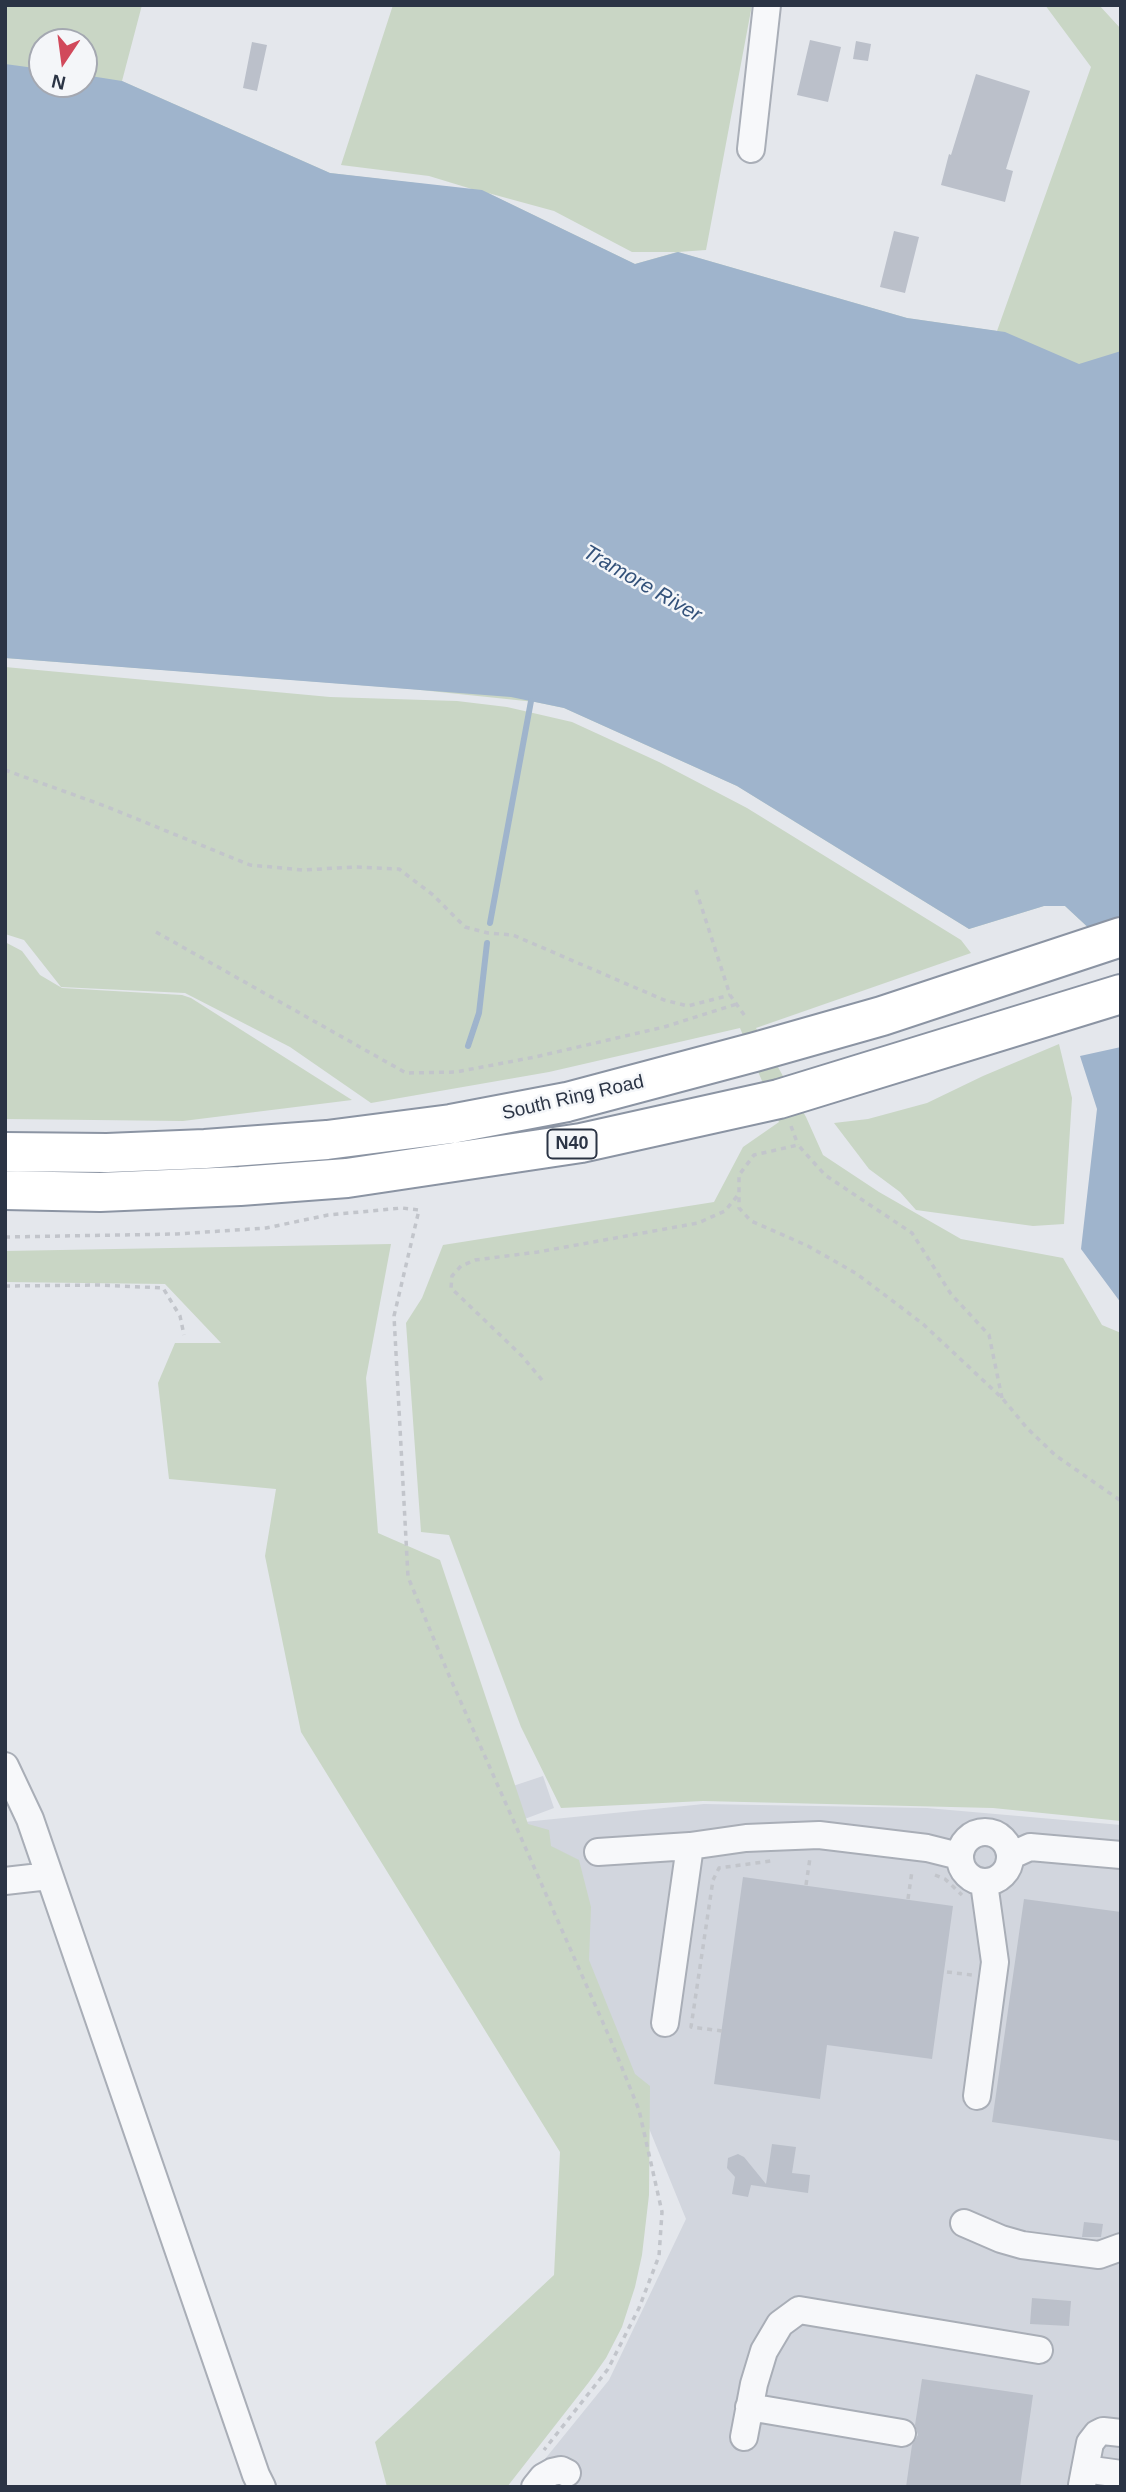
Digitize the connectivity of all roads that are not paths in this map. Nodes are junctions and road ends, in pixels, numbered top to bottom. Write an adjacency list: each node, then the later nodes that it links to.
1 (767, 5): 2 (street)
2 (751, 149)
3 (1109, 940): 5 (highway, South Ring Road / N40)
4 (1121, 994): 6 (highway, N40)
5 (5, 1152)
6 (5, 1191)
7 (5, 1766): 13 (street)
8 (690, 1846): 9 (street); 11 (street); 16 (street)
9 (598, 1852)
10 (1121, 1855): 12 (street)
11 (959, 1856): 12 (street); 15 (street)
12 (1010, 1856): 15 (street)
13 (49, 1876): 14 (street); 28 (street)
14 (5, 1881)
15 (974, 1889): 17 (street)
16 (665, 2023)
17 (977, 2096)
18 (964, 2223): 19 (street)
19 (1121, 2248)
20 (1039, 2350): 21 (street)
21 (749, 2407): 22 (street); 24 (street)
22 (901, 2433)
23 (1121, 2433): 27 (street)
24 (744, 2437)
25 (567, 2473): 29 (street)
26 (1121, 2474): 27 (street)
27 (1084, 2478)
28 (262, 2487)
29 (535, 2487)

